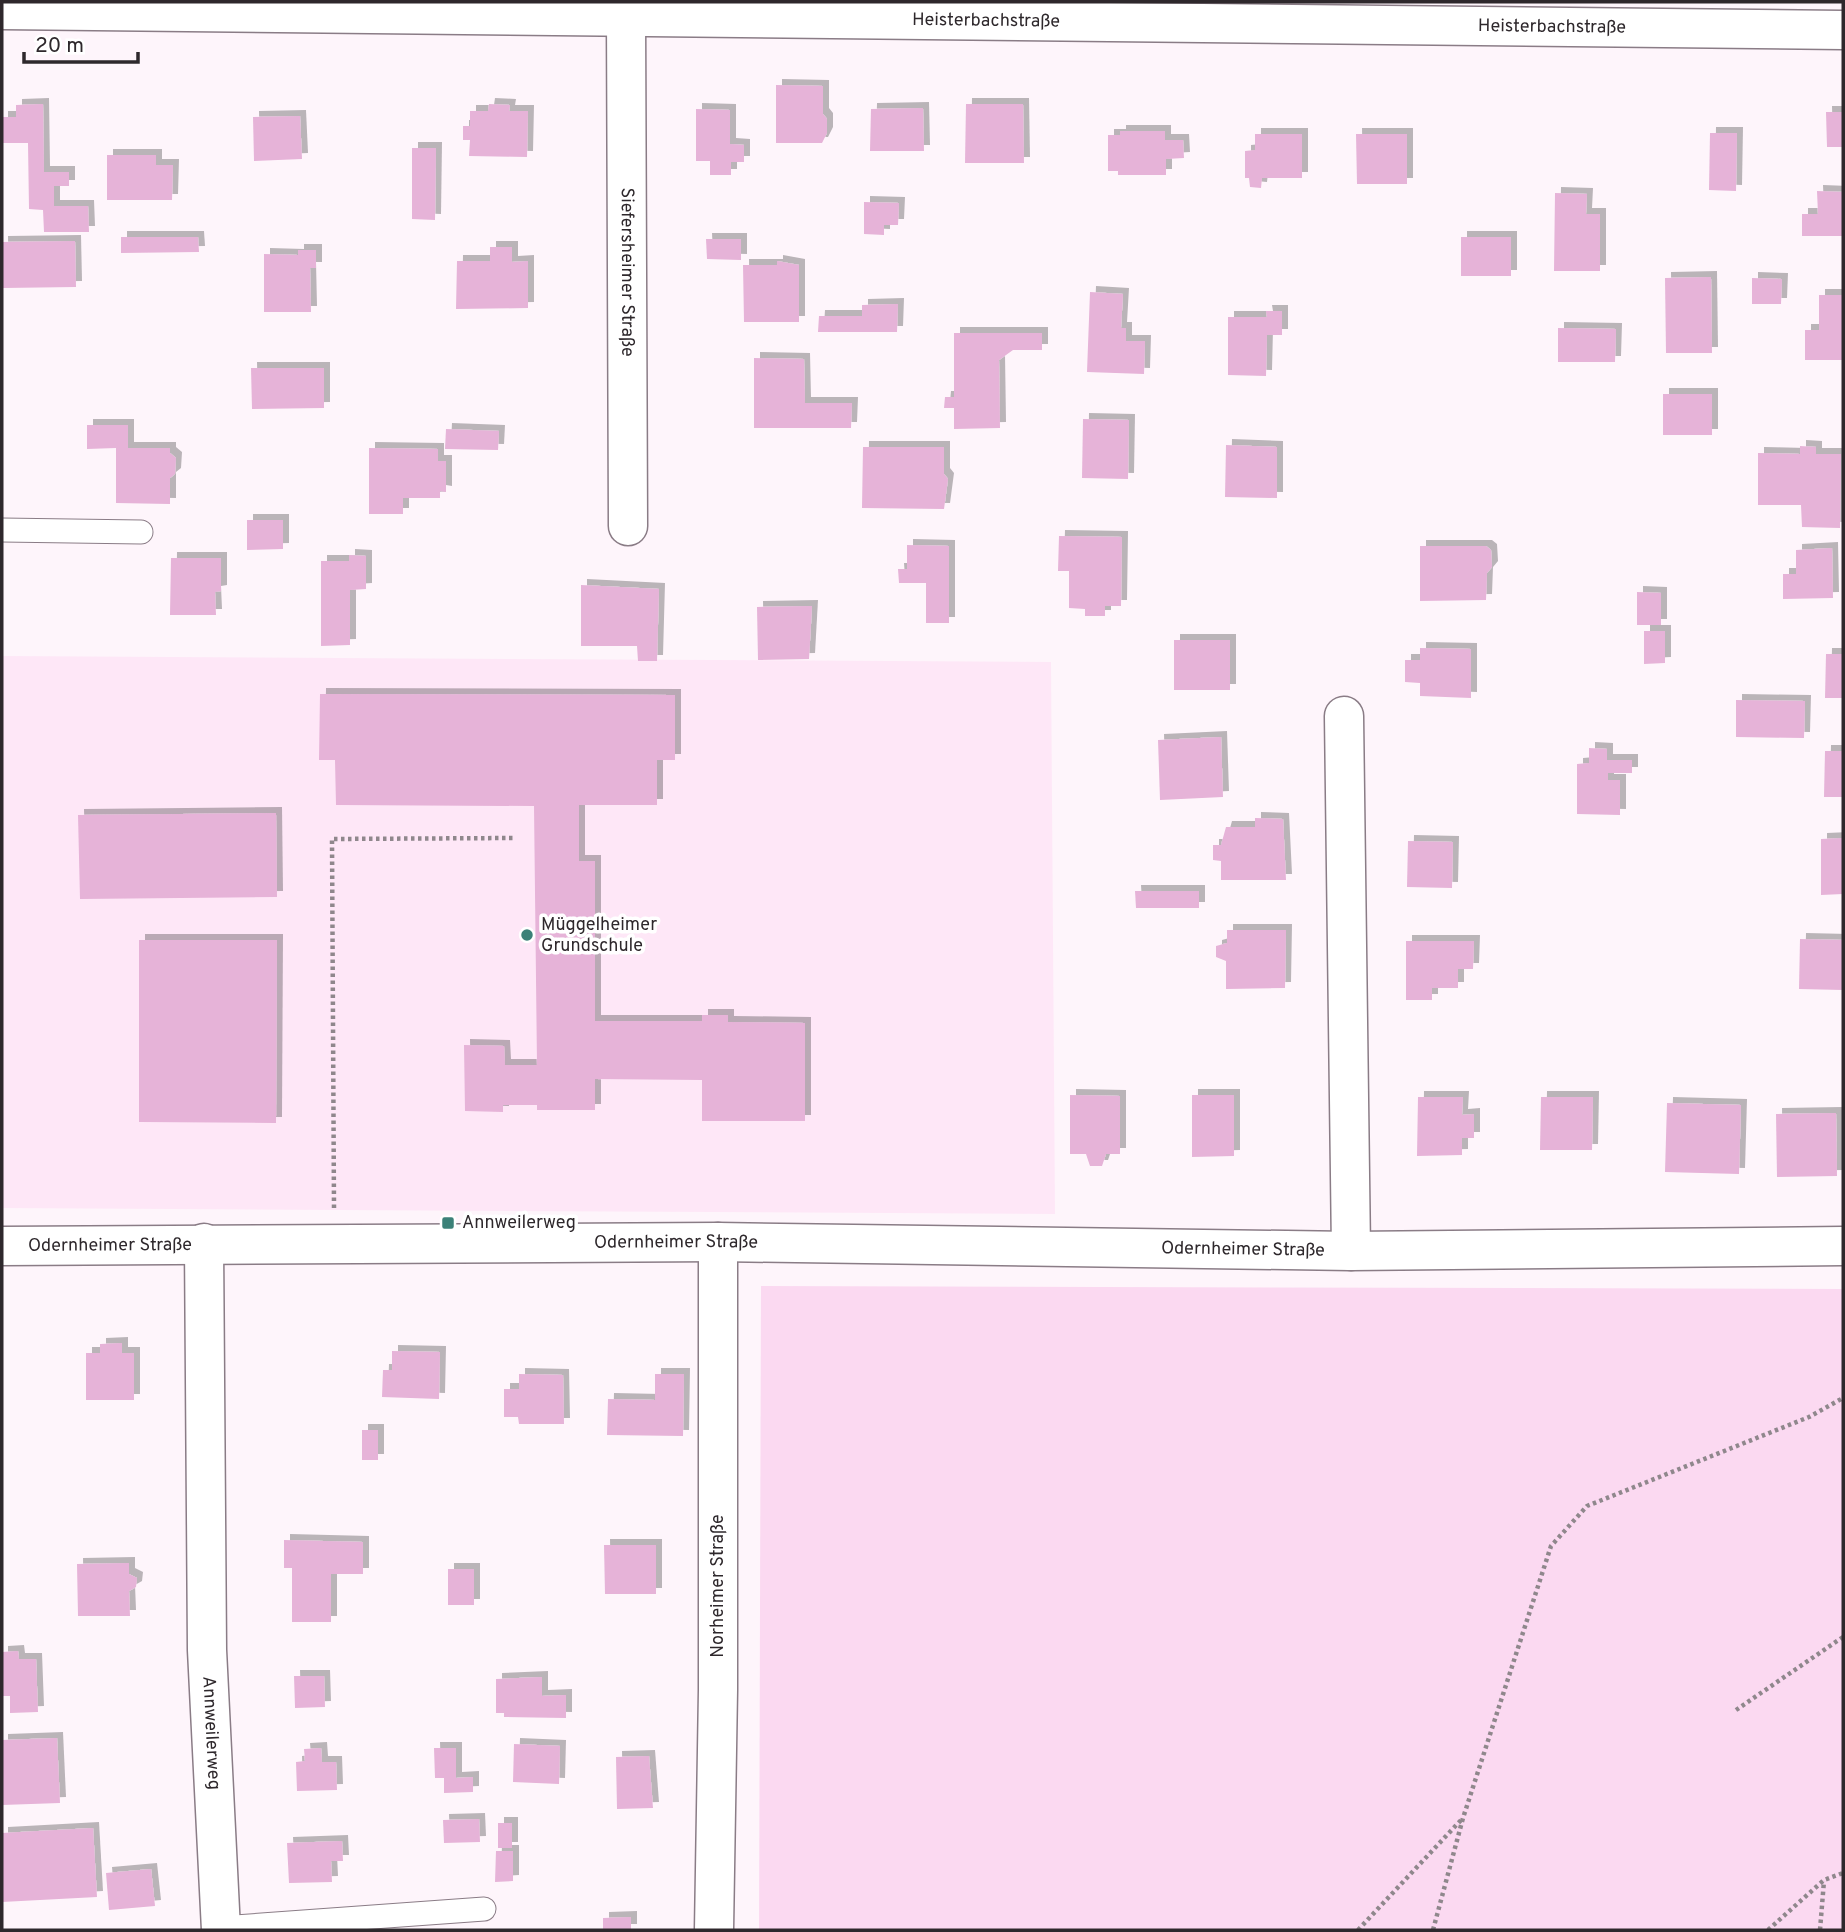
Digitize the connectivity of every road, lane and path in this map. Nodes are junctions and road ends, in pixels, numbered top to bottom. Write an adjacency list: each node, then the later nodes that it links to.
1 (2, 10): 2 (street, Heisterbachstraße)
2 (626, 16): 3 (street, Heisterbachstraße); 4 (street, Siefersheimer Straße)
3 (1843, 30)
4 (628, 526)
5 (2, 530): 6 (lane)
6 (141, 532)
7 (1344, 716): 14 (street, Odernheimer Straße)
8 (513, 838): 11 (path)
9 (718, 1242): 11 (street, Odernheimer Straße); 14 (street, Odernheimer Straße); 23 (street, Norheimer Straße)
10 (204, 1243): 11 (street, Odernheimer Straße); 13 (street, Odernheimer Straße); 22 (street, Annweilerweg)
11 (335, 1244)
12 (1843, 1245): 14 (street, Odernheimer Straße)
13 (2, 1246)
14 (1351, 1251)
15 (1843, 1398): 18 (path)
16 (1843, 1637): 17 (path)
17 (1736, 1710)
18 (1463, 1818): 24 (path); 25 (path)
19 (1843, 1873): 20 (path)
20 (1824, 1880): 26 (path); 27 (path)
21 (484, 1909): 22 (lane, Annweilerweg)
22 (221, 1929)
23 (713, 1930)
24 (1358, 1930)
25 (1433, 1930)
26 (1768, 1930)
27 (1820, 1930)

